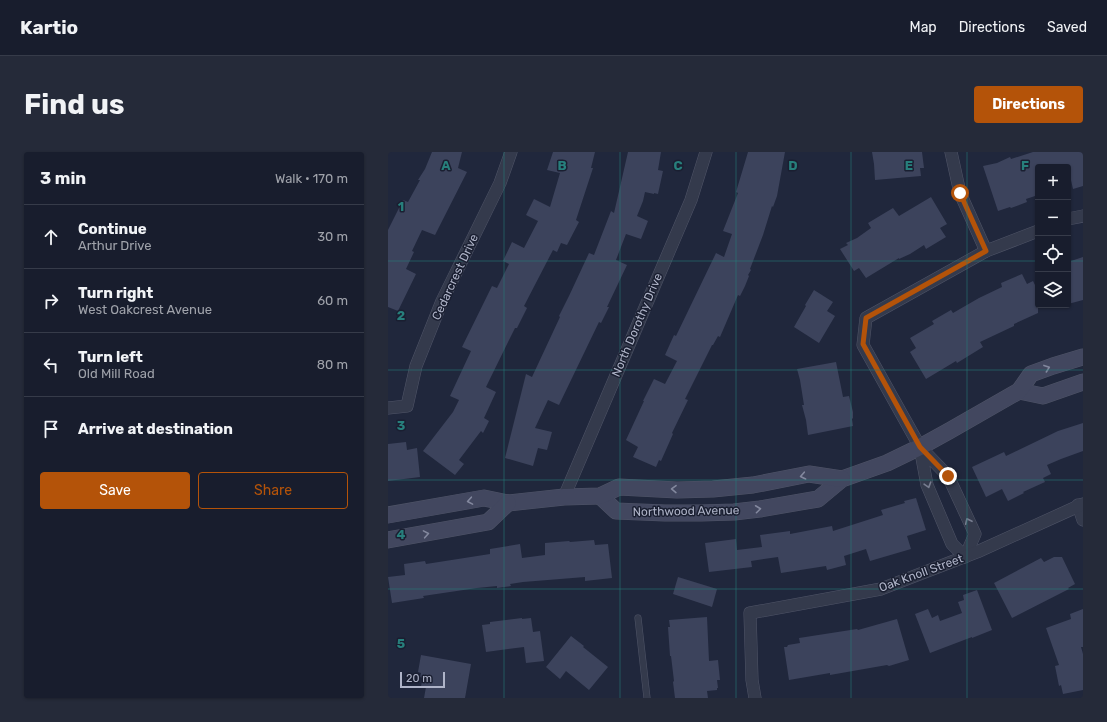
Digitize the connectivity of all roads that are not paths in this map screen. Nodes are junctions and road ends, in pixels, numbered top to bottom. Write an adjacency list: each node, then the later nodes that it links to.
1 (511, 152): 11 (street, Cedarcrest Drive)
2 (706, 152): 15 (street, North Dorothy Drive)
3 (951, 152): 7 (street)
4 (1083, 216): 5 (street)
5 (1071, 218)
6 (1035, 231): 7 (street)
7 (986, 251): 12 (street)
8 (1083, 357): 10 (street, Northwood Avenue, one-way to 8)
9 (1083, 382): 10 (street)
10 (1019, 391): 12 (street, Northwood Avenue)
11 (388, 408)
12 (920, 447): 13 (street, Northwood Avenue); 21 (street, one-way to 21); 21 (street, one-way to 12)
13 (842, 478): 14 (street, Northwood Avenue, one-way to 14); 14 (street, Northwood Avenue, one-way to 13)
14 (600, 496): 15 (street, Northwood Avenue)
15 (564, 497): 16 (street, Northwood Avenue)
16 (508, 503): 18 (street, Northwood Avenue, one-way to 18); 20 (street, one-way to 16)
17 (1081, 505): 19 (street); 21 (street, Oak Knoll Street)
18 (388, 515)
19 (1083, 520)
20 (388, 540)
21 (965, 557): 24 (street, Oak Knoll Street)
22 (638, 618): 23 (lane)
23 (648, 698)
24 (755, 698)

